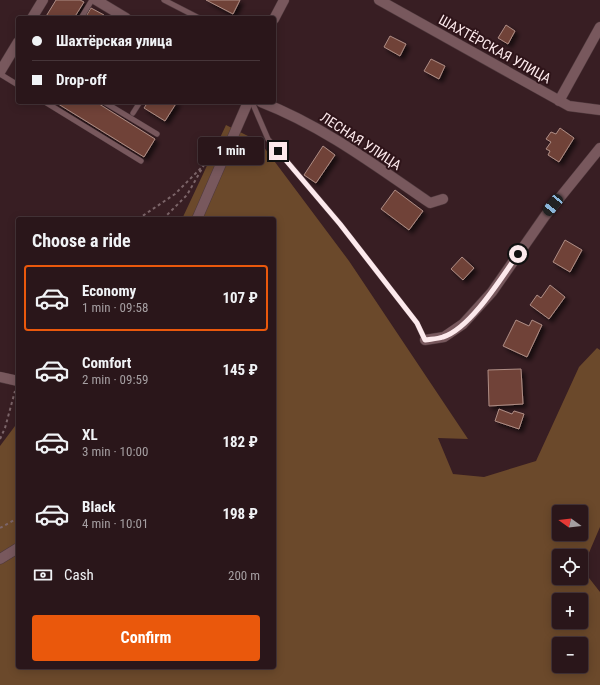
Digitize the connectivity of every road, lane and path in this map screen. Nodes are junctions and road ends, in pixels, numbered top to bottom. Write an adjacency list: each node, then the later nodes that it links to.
1 (43, 0): 7 (street)
2 (92, 0): 8 (lane)
3 (164, 0): 10 (lane)
4 (284, 0): 11 (street)
5 (379, 0): 16 (street, ШАХТЁРСКАЯ УЛИЦА)
6 (107, 6): 9 (street)
7 (33, 16)
8 (83, 16)
9 (123, 16)
10 (194, 16)
11 (276, 16)
12 (600, 27): 16 (street)
13 (16, 49): 14 (street)
14 (0, 73): 15 (lane)
15 (16, 84)
16 (559, 101): 23 (street, ШАХТЁРСКАЯ УЛИЦА)
17 (49, 104): 28 (lane)
18 (107, 104): 25 (lane)
19 (139, 104): 24 (lane)
20 (247, 104): 27 (street)
21 (253, 104): 34 (lane)
22 (266, 104): 30 (street, ЛЕСНАЯ УЛИЦА)
23 (600, 110)
24 (133, 113)
25 (157, 134)
26 (600, 148): 34 (street)
27 (228, 149): 29 (path); 33 (street)
28 (141, 161)
29 (204, 165): 31 (path); 32 (path)
30 (443, 199)
31 (141, 217)
32 (165, 217)
33 (198, 217)
34 (425, 340)
35 (0, 377): 36 (street)
36 (16, 384)
37 (16, 388): 38 (path)
38 (0, 439)
39 (16, 519): 40 (path)
40 (0, 528)
41 (16, 549): 42 (street)
42 (0, 559)

